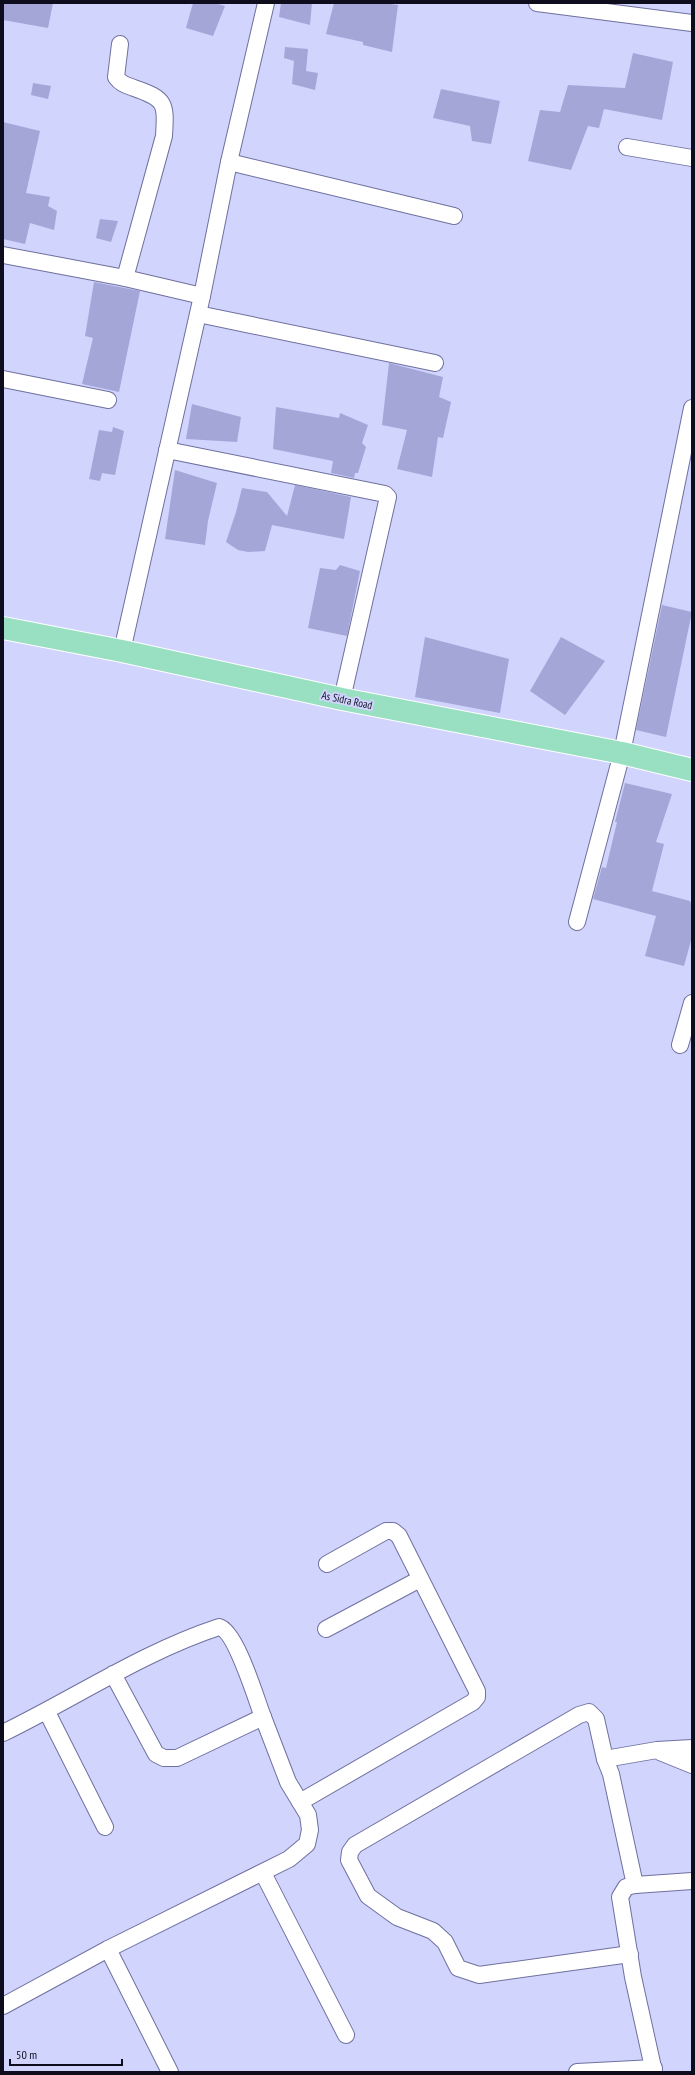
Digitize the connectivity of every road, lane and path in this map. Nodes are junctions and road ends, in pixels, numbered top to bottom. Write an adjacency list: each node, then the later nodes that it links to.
1 (266, 3): 7 (street)
2 (537, 3): 3 (street)
3 (692, 23)
4 (120, 44): 10 (street)
5 (627, 147): 6 (street)
6 (692, 158)
7 (229, 162): 8 (street); 11 (street)
8 (454, 216)
9 (3, 255): 10 (street)
10 (125, 278): 11 (street)
11 (202, 296): 12 (street)
12 (198, 314): 13 (street); 17 (street)
13 (435, 363)
14 (3, 379): 15 (street)
15 (108, 400)
16 (692, 408): 21 (street)
17 (167, 450): 19 (street); 20 (street)
18 (3, 628): 19 (main road, As Sidra Road)
19 (122, 651): 20 (main road, As Sidra Road)
20 (342, 699): 21 (main road, As Sidra Road)
21 (622, 753): 22 (main road, As Sidra Road); 23 (street)
22 (692, 770)
23 (577, 922)
24 (692, 1003): 25 (street)
25 (680, 1045)
26 (327, 1564): 27 (street)
27 (420, 1579): 28 (street); 37 (street)
28 (326, 1629)
29 (113, 1674): 30 (street); 31 (street); 31 (street)
30 (47, 1712): 32 (street); 38 (street)
31 (263, 1717): 37 (street)
32 (3, 1733)
33 (692, 1748): 34 (street)
34 (657, 1750): 35 (street); 36 (street)
35 (605, 1759): 41 (street); 43 (street)
36 (692, 1765)
37 (300, 1802): 39 (street)
38 (105, 1827)
39 (263, 1873): 42 (street); 45 (street)
40 (692, 1881): 41 (street)
41 (635, 1885): 43 (street)
42 (108, 1949): 44 (street); 47 (street)
43 (630, 1954): 46 (street)
44 (3, 2006)
45 (346, 2035)
46 (654, 2070): 48 (street)
47 (170, 2072)
48 (577, 2072)

